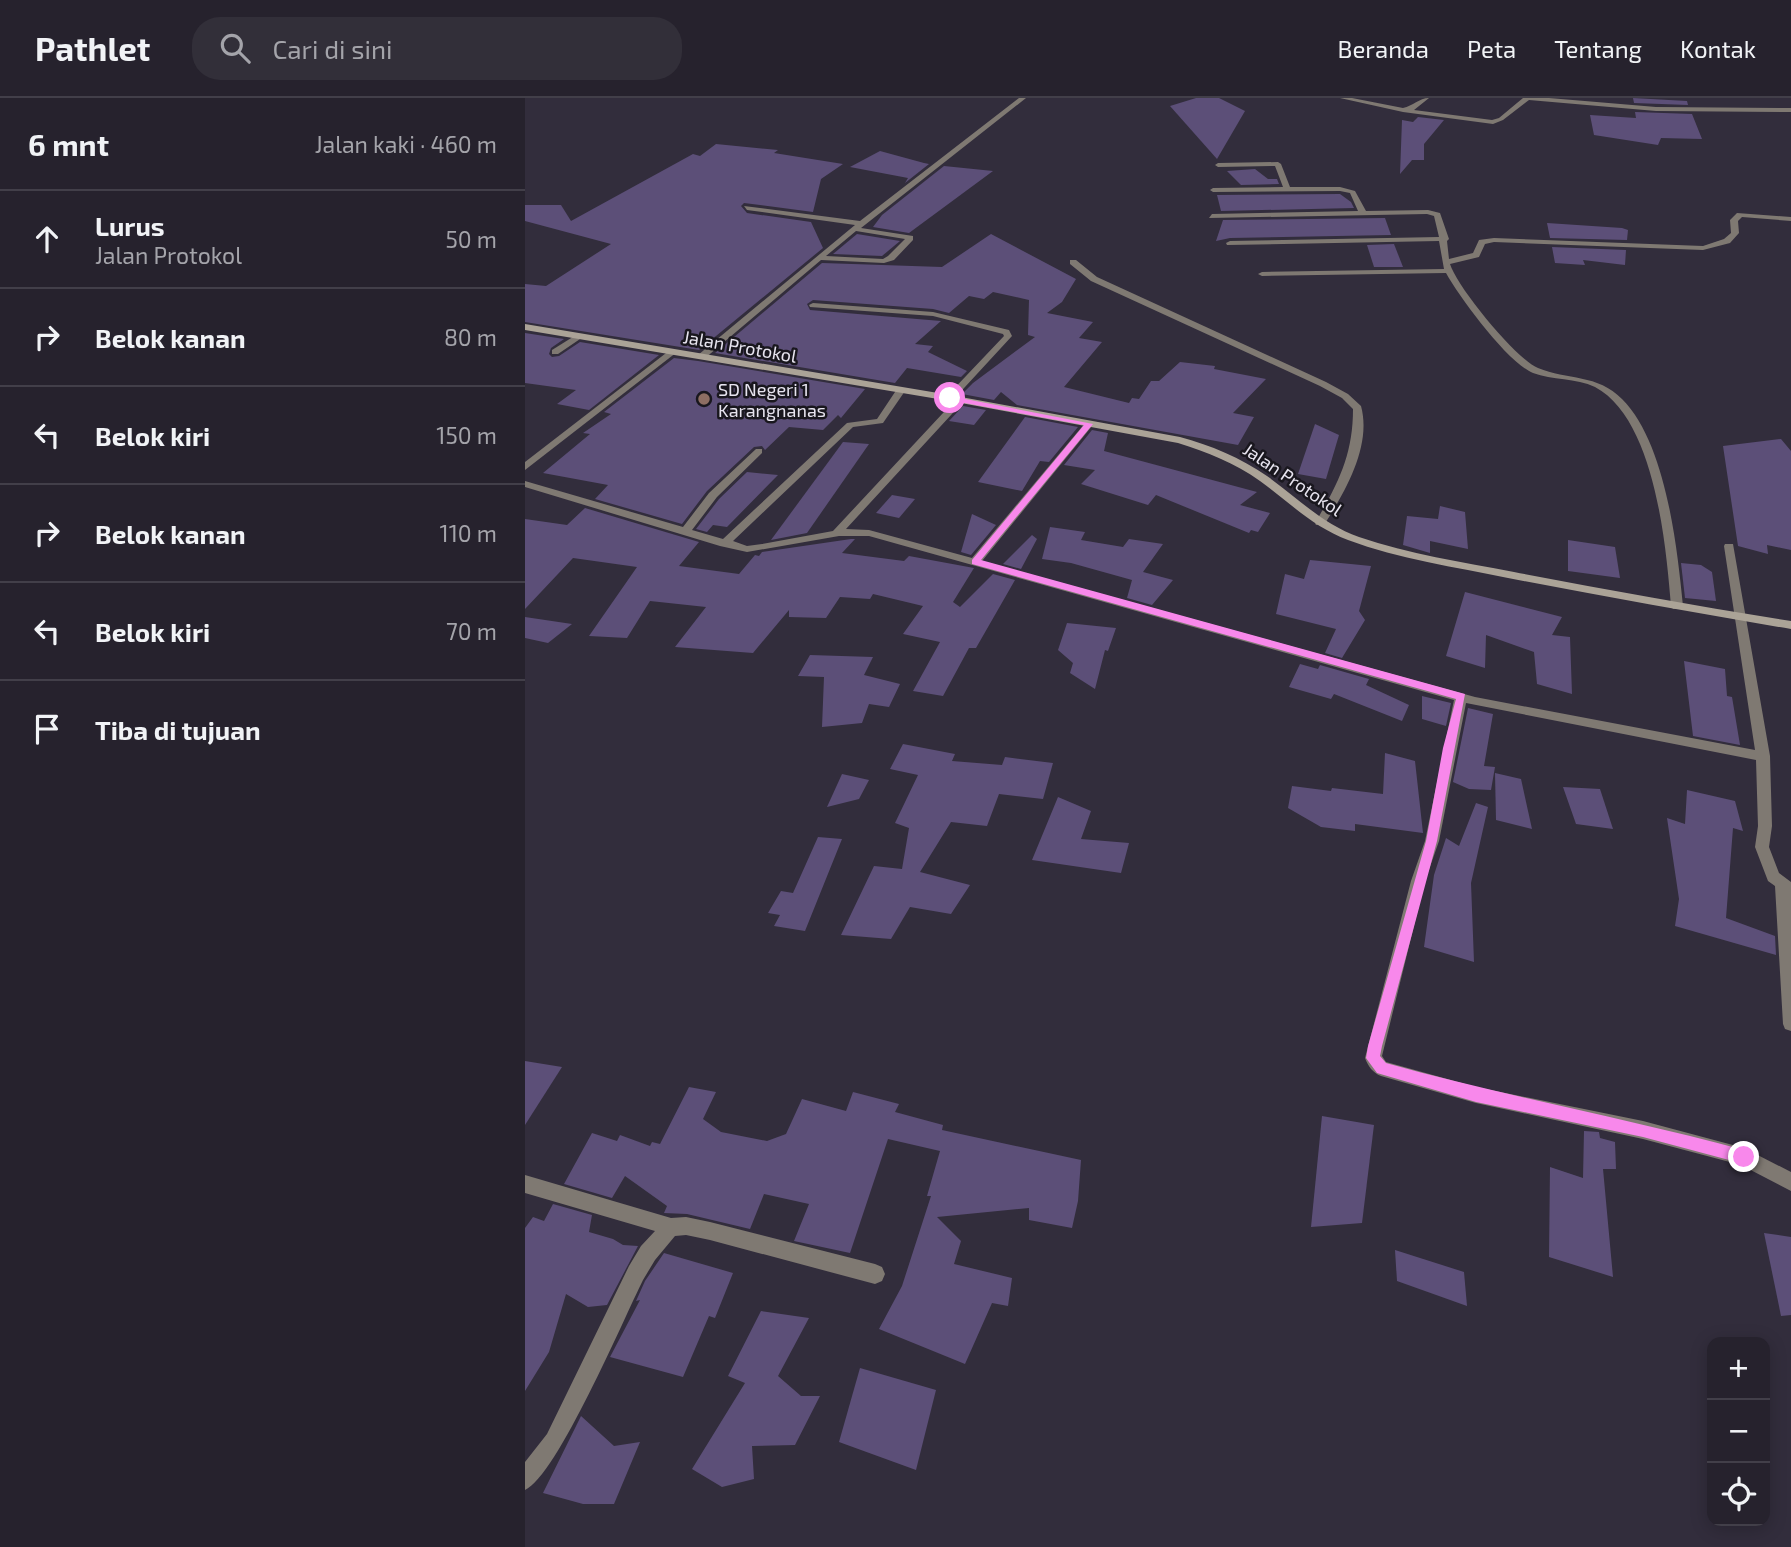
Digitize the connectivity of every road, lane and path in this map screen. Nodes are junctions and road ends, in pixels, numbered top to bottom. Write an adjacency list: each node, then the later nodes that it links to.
1 (1023, 98): 16 (street)
2 (1343, 98): 6 (street)
3 (1426, 98): 6 (street)
4 (1528, 98): 6 (street); 7 (street)
5 (1675, 102): 7 (street)
6 (1403, 110)
7 (1679, 110): 8 (street)
8 (1791, 110)
9 (1218, 165): 10 (street)
10 (1287, 189): 11 (street); 13 (street)
11 (1213, 190)
12 (747, 208): 16 (street)
13 (1363, 213): 14 (street); 17 (street)
14 (1212, 216)
15 (1791, 219): 21 (street)
16 (858, 227): 19 (street); 19 (street)
17 (1445, 239): 18 (street); 21 (street)
18 (1230, 243)
19 (820, 258): 28 (street)
20 (1073, 262): 35 (street)
21 (1448, 266): 22 (street); 41 (street)
22 (1262, 274)
23 (813, 305): 30 (street)
24 (525, 327): 25 (street, Jalan Protokol)
25 (579, 337): 26 (street); 27 (street, Jalan Protokol)
26 (555, 352)
27 (673, 352): 28 (street, Jalan Protokol); 33 (street)
28 (701, 358): 29 (street, Jalan Protokol)
29 (900, 391): 30 (street, Jalan Protokol); 38 (street)
30 (955, 399): 31 (street, Jalan Protokol); 37 (street)
31 (1089, 424): 35 (street, Jalan Protokol); 40 (street)
32 (758, 451): 36 (street)
33 (525, 467)
34 (525, 484): 36 (street)
35 (1320, 523): 41 (street, Jalan Protokol)
36 (685, 532): 38 (street)
37 (836, 534): 38 (street); 40 (street)
38 (724, 544)
39 (1729, 546): 42 (street)
40 (975, 562): 44 (street)
41 (1677, 606): 42 (street, Jalan Protokol)
42 (1739, 617): 43 (street, Jalan Protokol); 45 (street)
43 (1791, 625)
44 (1461, 697): 45 (street); 48 (street)
45 (1763, 756): 46 (street)
46 (1787, 888): 47 (street)
47 (1791, 1024)
48 (1791, 1182)
49 (525, 1184): 50 (street)
50 (671, 1227): 51 (street); 52 (street)
51 (875, 1274)
52 (525, 1479)

